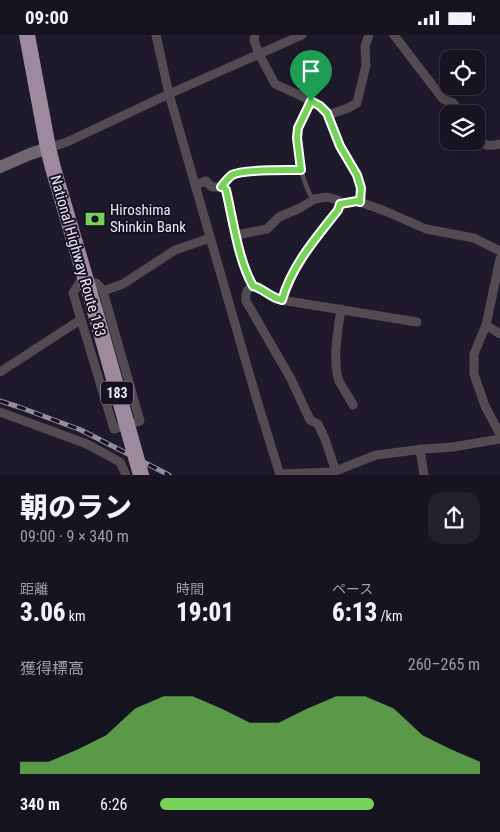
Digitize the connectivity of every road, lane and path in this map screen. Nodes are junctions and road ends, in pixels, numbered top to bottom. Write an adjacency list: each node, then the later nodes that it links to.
1 (27, 35): 14 (highway, National Highway Route 183 / 183)
2 (156, 35): 8 (street)
3 (256, 35): 7 (street)
4 (302, 35): 7 (street)
5 (369, 35): 11 (street)
6 (394, 35): 10 (street)
7 (259, 54): 8 (street); 9 (street)
8 (169, 94): 14 (street); 17 (street)
9 (311, 101): 11 (street); 16 (lane)
10 (454, 105)
11 (328, 115): 20 (street)
12 (485, 145): 13 (street)
13 (500, 145)
14 (48, 148): 15 (main road); 26 (highway, National Highway Route 183 / 183)
15 (0, 167)
16 (301, 170): 18 (lane); 19 (lane)
17 (195, 185): 18 (street); 23 (street)
18 (221, 187): 22 (street)
19 (313, 200): 21 (street); 22 (street)
20 (360, 202): 21 (street); 24 (street)
21 (340, 204): 29 (street)
22 (236, 235): 27 (street)
23 (210, 238): 28 (street); 43 (street)
24 (500, 251)
25 (500, 259): 33 (street)
26 (86, 280): 28 (street); 31 (street); 42 (highway, National Highway Route 183 / 183, bridge)
27 (253, 286): 29 (street); 41 (street)
28 (102, 291): 31 (street)
29 (282, 300): 30 (street)
30 (341, 309): 32 (street); 36 (street)
31 (80, 320): 35 (street)
32 (417, 322)
33 (486, 325): 34 (street); 38 (street)
34 (500, 334)
35 (0, 372)
36 (353, 405)
37 (0, 412): 42 (street)
38 (500, 434)
39 (500, 439): 40 (street)
40 (420, 449): 41 (street); 44 (street)
41 (333, 473): 43 (street)
42 (130, 474)
43 (280, 474)
44 (424, 475)

